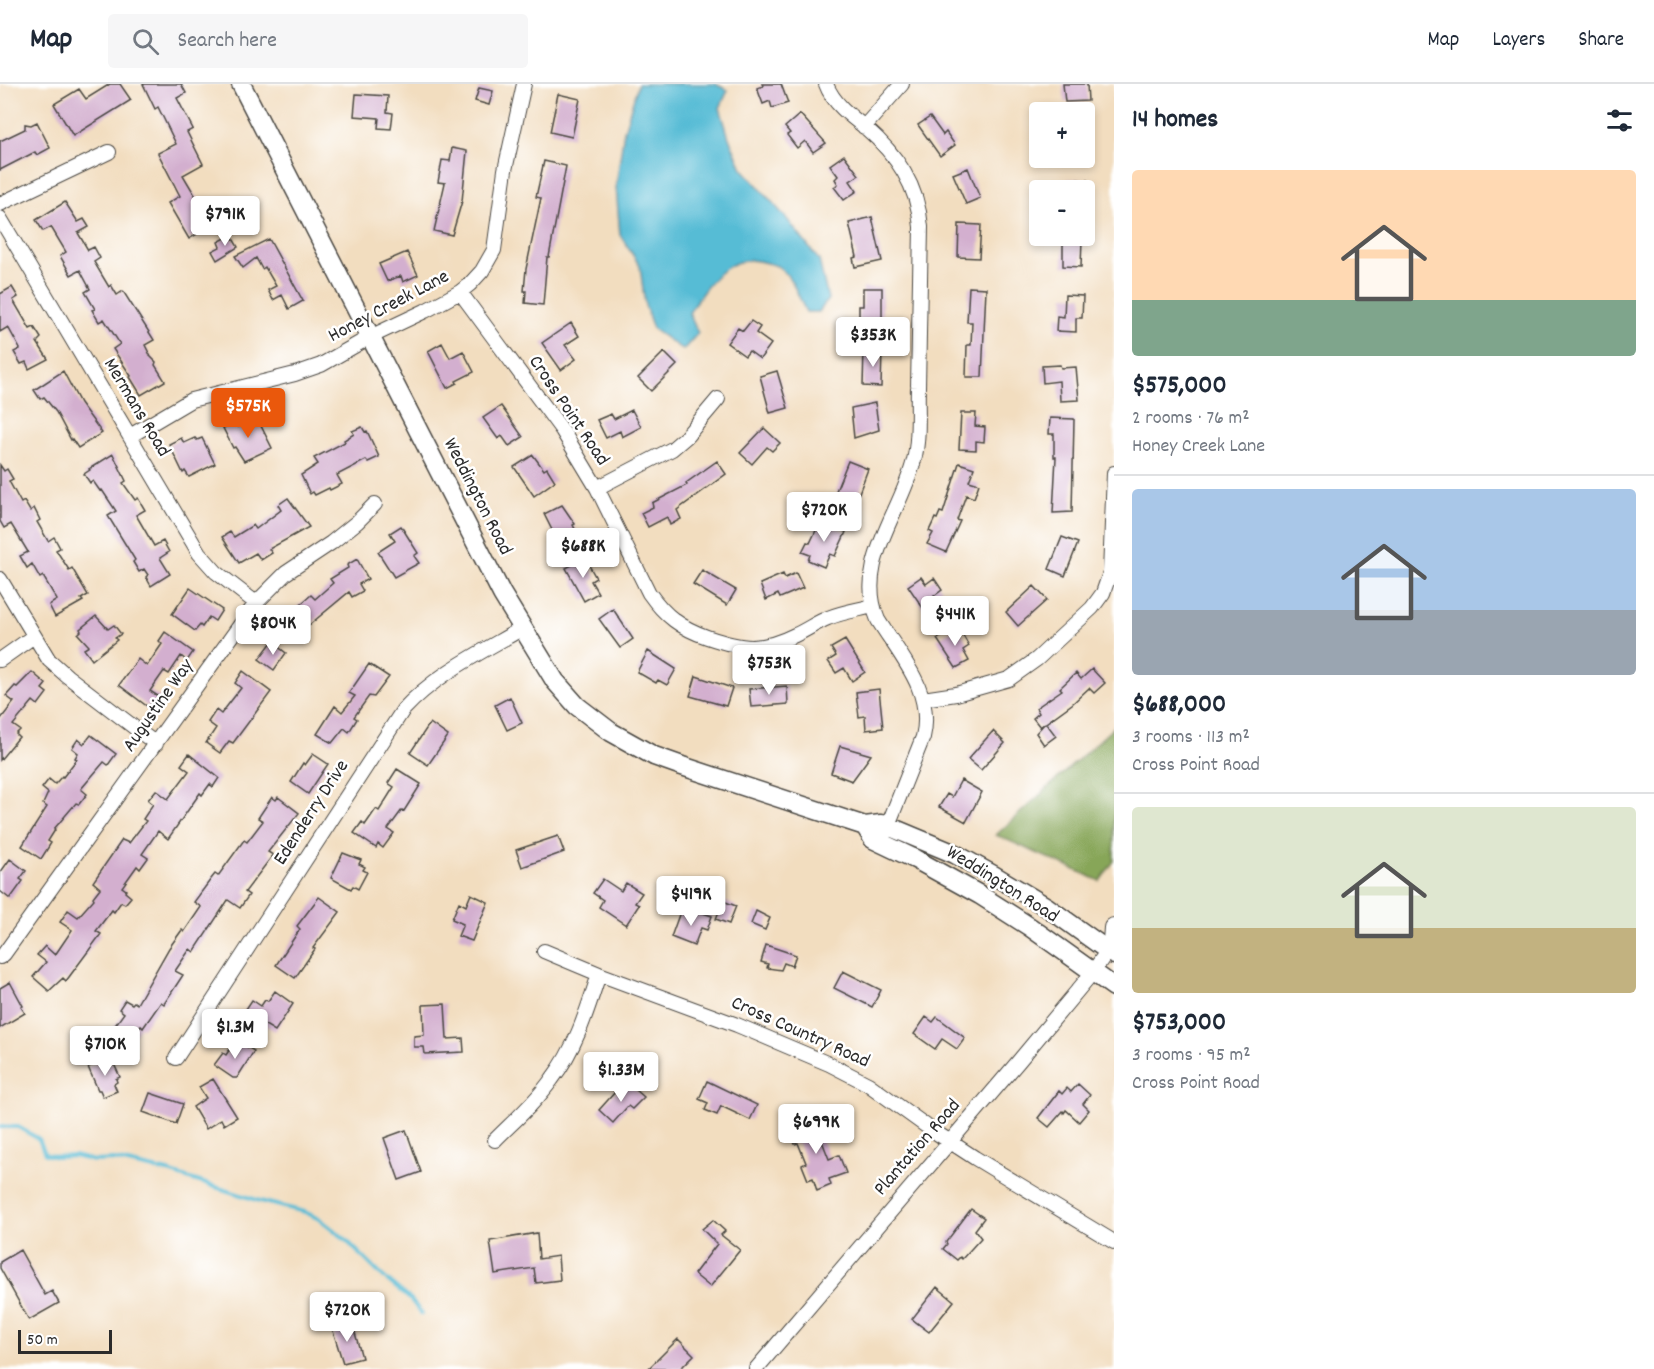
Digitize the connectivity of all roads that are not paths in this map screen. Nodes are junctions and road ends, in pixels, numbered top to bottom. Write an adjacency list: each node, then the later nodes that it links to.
1 (241, 84): 10 (main road, Weddington Road)
2 (524, 84): 9 (street, Honey Creek Lane)
3 (826, 84): 5 (street)
4 (902, 84): 5 (street)
5 (864, 127): 18 (street)
6 (109, 152): 7 (street)
7 (0, 204)
8 (0, 218): 12 (street, Mermans Road)
9 (460, 292): 10 (street, Honey Creek Lane); 14 (street, Cross Point Road)
10 (370, 338): 12 (street, Honey Creek Lane); 19 (main road, Weddington Road)
11 (718, 399): 14 (street)
12 (130, 436): 17 (street, Mermans Road)
13 (1114, 473): 22 (street)
14 (597, 488): 18 (street, Cross Point Road)
15 (375, 504): 17 (street, Augustine Way)
16 (0, 579): 20 (street)
17 (256, 603): 23 (street, Augustine Way)
18 (873, 606): 22 (street)
19 (521, 628): 24 (main road, Weddington Road); 31 (street, Edenderry Drive)
20 (34, 636): 21 (street); 23 (street)
21 (0, 660)
22 (923, 699): 24 (street)
23 (156, 744): 27 (street, Augustine Way)
24 (884, 834): 25 (main road, Weddington Road); 28 (main road, Weddington Road)
25 (1113, 943): 28 (street, Plantation Road)
26 (544, 951): 29 (street, Cross Country Road)
27 (0, 957)
28 (1093, 972): 30 (main road, Weddington Road); 33 (street, Plantation Road)
29 (599, 974): 32 (street); 33 (street, Cross Country Road)
30 (1114, 987)
31 (176, 1058)
32 (495, 1140)
33 (950, 1142): 34 (street, Cross Country Road); 35 (street, Plantation Road)
34 (1114, 1242)
35 (756, 1369)

